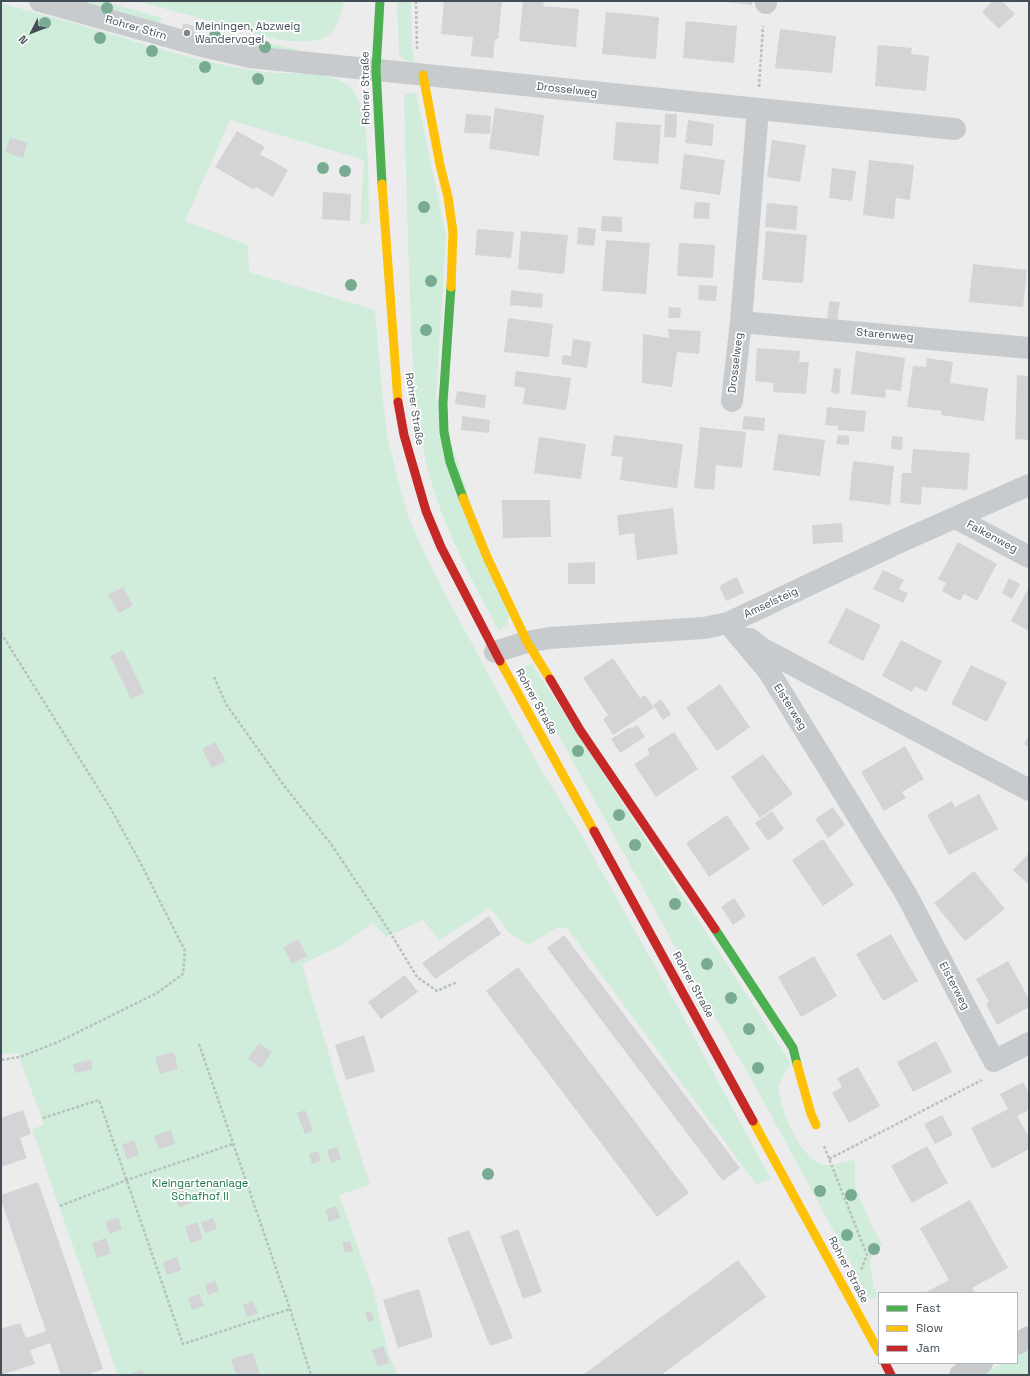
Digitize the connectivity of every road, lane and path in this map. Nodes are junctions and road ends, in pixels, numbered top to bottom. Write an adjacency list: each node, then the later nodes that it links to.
1 (40, 1): 5 (street, Rohrer Stirn)
2 (380, 1): 5 (main road, Rohrer Straße)
3 (416, 1): 6 (path)
4 (766, 2): 7 (path)
5 (376, 69): 6 (street, Drosselweg); 18 (main road, Rohrer Straße)
6 (423, 75): 7 (street, Drosselweg); 17 (main road)
7 (758, 109): 8 (street, Drosselweg); 9 (street, Drosselweg)
8 (955, 129)
9 (741, 322): 10 (street, Starenweg); 11 (street, Drosselweg)
10 (1029, 348)
11 (732, 401)
12 (1029, 485): 13 (street, Amselsteig)
13 (956, 518): 14 (street, Falkenweg); 15 (street, Amselsteig)
14 (1029, 557)
15 (728, 623): 17 (street, Amselsteig); 20 (street); 25 (street, Elsterweg)
16 (1, 633): 24 (path)
17 (527, 642): 18 (street, Amselsteig); 27 (main road)
18 (495, 652): 32 (main road, Rohrer Straße)
19 (214, 677): 21 (path)
20 (1029, 790)
21 (457, 982)
22 (1029, 1043): 25 (street)
23 (199, 1044): 28 (path)
24 (1, 1060)
25 (994, 1061): 29 (path)
26 (44, 1118): 30 (path)
27 (816, 1125): 29 (path)
28 (233, 1144): 30 (path); 33 (path)
29 (829, 1159): 32 (path)
30 (127, 1180): 31 (path); 33 (path)
31 (60, 1206)
32 (850, 1298): 36 (main road, Rohrer Straße)
33 (290, 1309): 38 (path)
34 (1029, 1337): 35 (street)
35 (1018, 1343)
36 (878, 1350)
37 (980, 1364): 39 (street)
38 (311, 1375)
39 (960, 1375)

